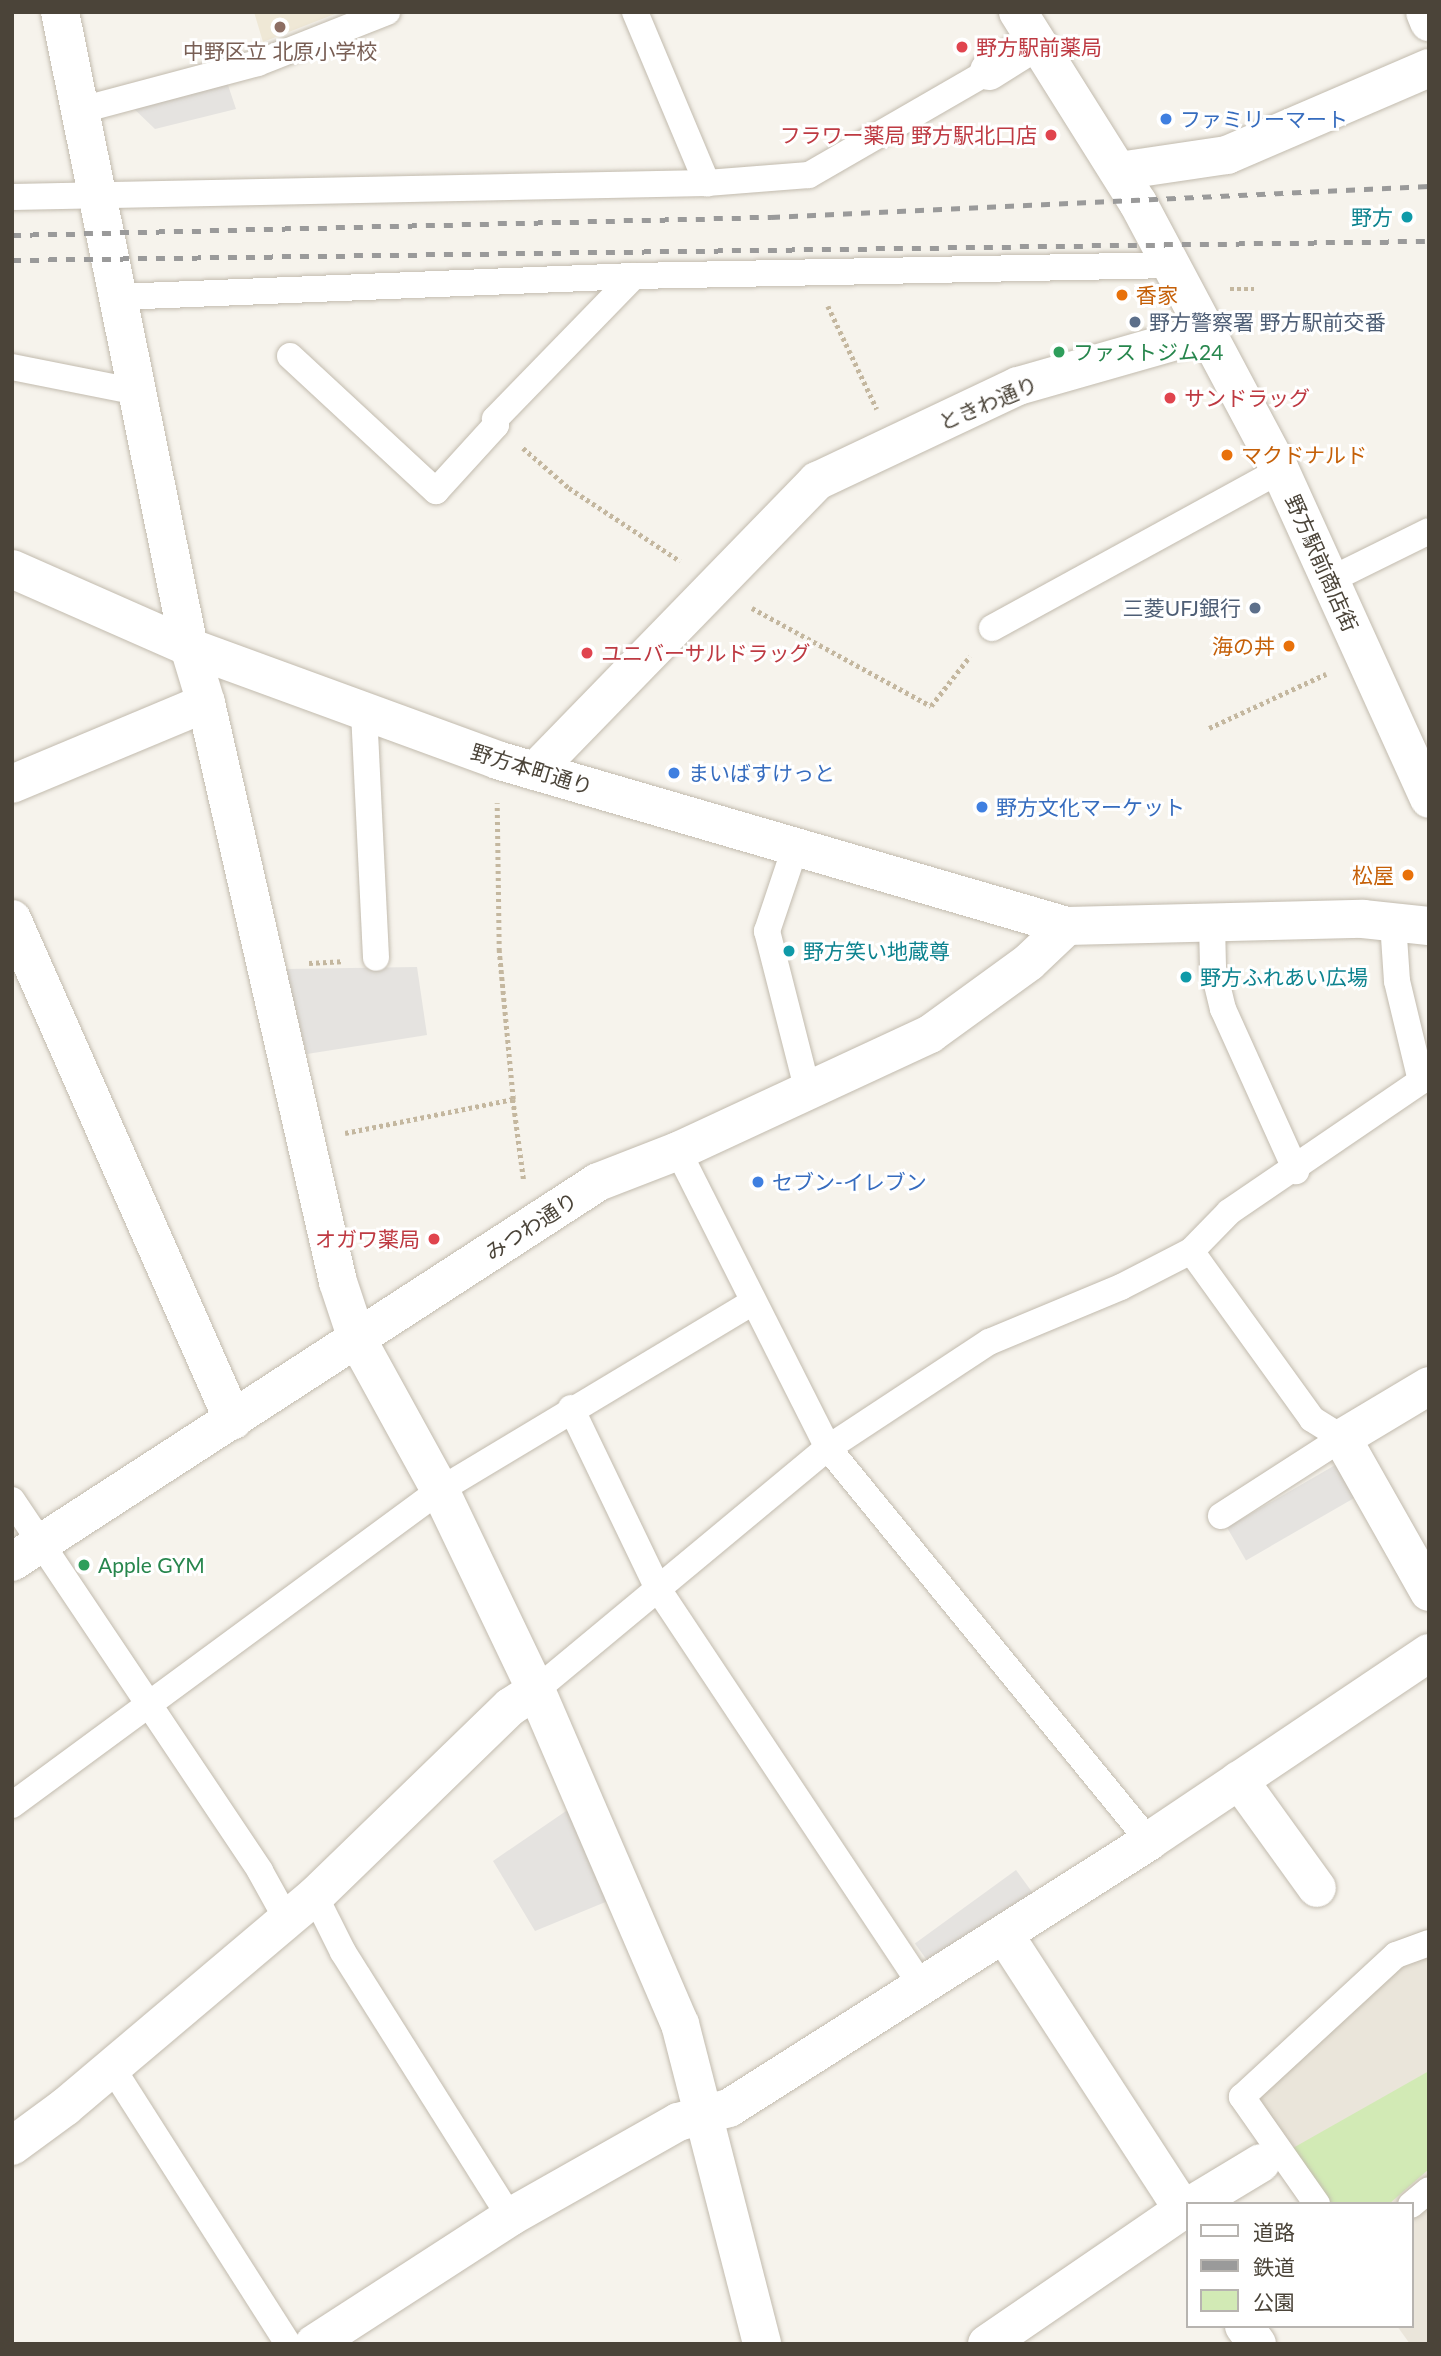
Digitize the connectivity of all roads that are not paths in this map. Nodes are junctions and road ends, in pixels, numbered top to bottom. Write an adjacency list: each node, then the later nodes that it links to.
1 (60, 12): 9 (street)
2 (387, 12): 9 (lane)
3 (635, 12): 11 (lane)
4 (1425, 12): 6 (street)
5 (1027, 21): 8 (street); 10 (street, 野方駅前商店街)
6 (1429, 22)
7 (1429, 68): 10 (street)
8 (989, 71): 11 (lane)
9 (81, 110): 12 (street)
10 (1119, 171): 14 (street, 野方駅前商店街)
11 (708, 183): 12 (lane)
12 (96, 195): 13 (lane); 16 (street)
13 (12, 197)
14 (1172, 265): 15 (lane); 17 (street, 野方駅前商店街)
15 (634, 276): 16 (lane); 18 (lane)
16 (118, 297): 20 (street)
17 (1207, 332): 21 (street, 野方駅前商店街); 29 (street, ときわ通り)
18 (290, 356)
19 (12, 367): 20 (lane)
20 (138, 392): 26 (street)
21 (1280, 470): 24 (street, 野方駅前商店街); 25 (lane)
22 (1429, 531): 24 (lane)
23 (12, 569): 26 (street, 野方本町通り)
24 (1330, 580): 31 (street, 野方駅前商店街)
25 (992, 628)
26 (189, 647): 27 (street); 28 (street, 野方本町通り)
27 (206, 703): 30 (street); 43 (street)
28 (364, 712): 29 (street, 野方本町通り); 37 (lane)
29 (536, 771): 32 (street, 野方本町通り)
30 (12, 784)
31 (1429, 799)
32 (795, 848): 36 (street, 野方本町通り); 38 (lane)
33 (12, 919): 46 (street)
34 (1212, 923): 35 (street, 野方本町通り); 36 (street, 野方本町通り); 40 (lane)
35 (1411, 925): 40 (lane)
36 (1067, 926): 38 (street, みつわ通り)
37 (376, 958)
38 (808, 1092): 39 (street, みつわ通り)
39 (678, 1151): 42 (lane); 43 (street, みつわ通り)
40 (1296, 1171): 41 (lane)
41 (1191, 1251): 47 (lane); 48 (lane)
42 (752, 1303): 45 (lane); 48 (lane)
43 (357, 1339): 46 (street, みつわ通り); 49 (street)
44 (1429, 1386): 47 (street)
45 (571, 1408): 49 (lane); 53 (lane)
46 (233, 1420): 52 (street, みつわ通り)
47 (1342, 1438): 51 (lane); 54 (street)
48 (828, 1448): 53 (lane); 60 (lane)
49 (440, 1490): 56 (street); 57 (lane)
50 (12, 1500): 52 (lane)
51 (1221, 1516)
52 (27, 1553): 57 (lane)
53 (658, 1589): 56 (lane); 65 (lane)
54 (1429, 1592)
55 (1429, 1653): 58 (street)
56 (537, 1690): 62 (street); 67 (street)
57 (148, 1708): 59 (lane); 62 (lane)
58 (1239, 1780): 60 (street); 61 (street)
59 (12, 1805)
60 (1149, 1841): 63 (street)
61 (1317, 1888)
62 (300, 1907): 66 (street); 74 (lane)
63 (1004, 1934): 65 (street); 75 (street)
64 (1429, 1943): 72 (lane)
65 (921, 1985): 67 (street)
66 (111, 2066): 68 (street); 78 (lane)
67 (702, 2115): 74 (street); 77 (street)
68 (12, 2146)
69 (1261, 2163): 71 (street)
70 (1429, 2190): 73 (lane)
71 (1206, 2202)
72 (1316, 2202)
73 (1413, 2203)
74 (510, 2217): 79 (street)
75 (1184, 2218): 80 (street)
76 (1245, 2328): 81 (street)
77 (753, 2340)
78 (288, 2344)
79 (314, 2344)
80 (988, 2344)
81 (1257, 2344)

